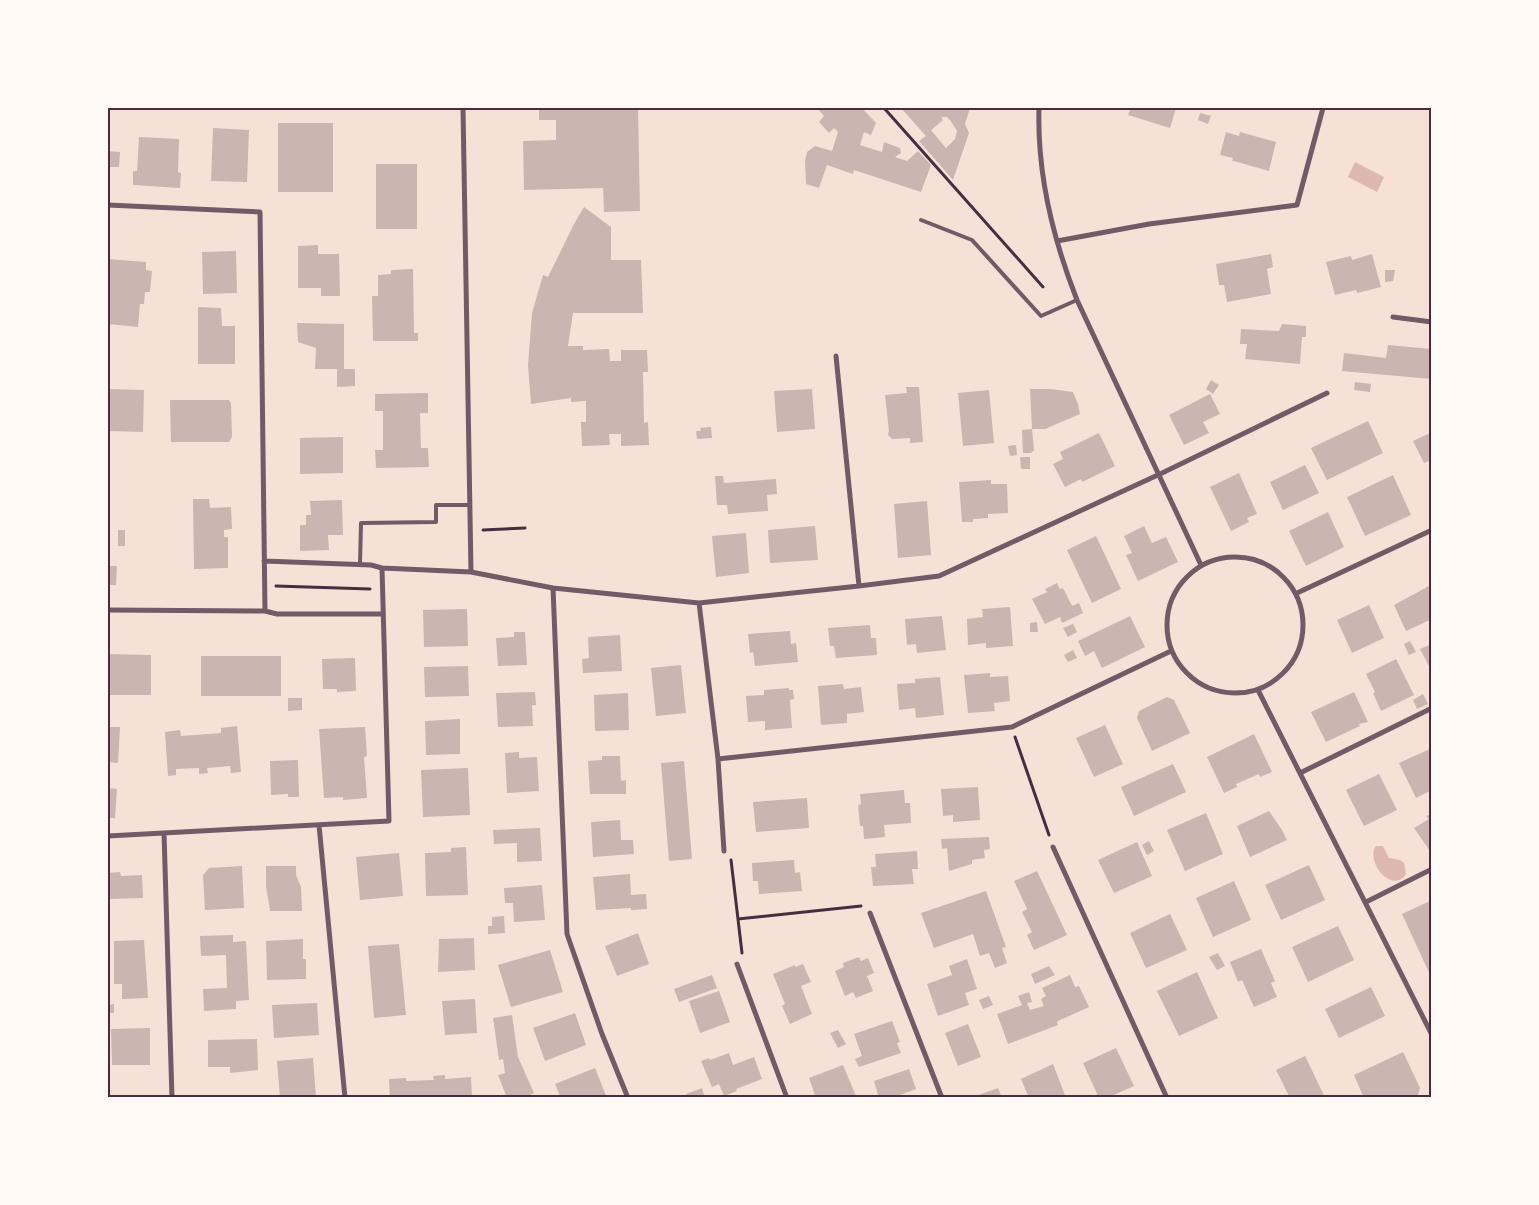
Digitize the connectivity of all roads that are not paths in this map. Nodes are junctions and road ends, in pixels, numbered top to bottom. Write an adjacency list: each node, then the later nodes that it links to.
1 (463, 108): 13 (street)
2 (1039, 108): 6 (street)
3 (1323, 108): 6 (street)
4 (108, 205): 15 (street)
5 (921, 220): 7 (lane)
6 (1057, 241): 7 (street)
7 (1077, 300): 12 (street)
8 (1392, 317): 9 (street)
9 (1432, 322)
10 (836, 356): 20 (street)
11 (1327, 393): 12 (street)
12 (1160, 474): 17 (street); 20 (street)
13 (470, 505): 16 (lane); 19 (street)
14 (1432, 530): 22 (street)
15 (264, 561): 16 (street); 25 (street)
16 (360, 564): 18 (street)
17 (1201, 565): 22 (street); 27 (street)
18 (382, 568): 19 (street); 26 (street)
19 (471, 572): 21 (street)
20 (859, 586): 23 (street)
21 (553, 588): 23 (street); 44 (street)
22 (1297, 593): 28 (street)
23 (699, 602): 30 (street)
24 (108, 610): 25 (street)
25 (264, 611): 26 (street)
26 (383, 614): 32 (street)
27 (1171, 651): 28 (street); 30 (street)
28 (1258, 690): 31 (street)
29 (1432, 708): 31 (street)
30 (718, 759): 36 (street)
31 (1300, 773): 38 (street)
32 (319, 825): 33 (street); 43 (street)
33 (164, 833): 34 (street); 42 (street)
34 (108, 836)
35 (1053, 847): 47 (street)
36 (724, 851)
37 (1432, 869): 38 (street)
38 (1366, 902): 41 (street)
39 (870, 913): 46 (street)
40 (737, 964): 45 (street)
41 (1432, 1035)
42 (172, 1098)
43 (345, 1098)
44 (628, 1098)
45 (787, 1098)
46 (942, 1098)
47 (1167, 1098)

